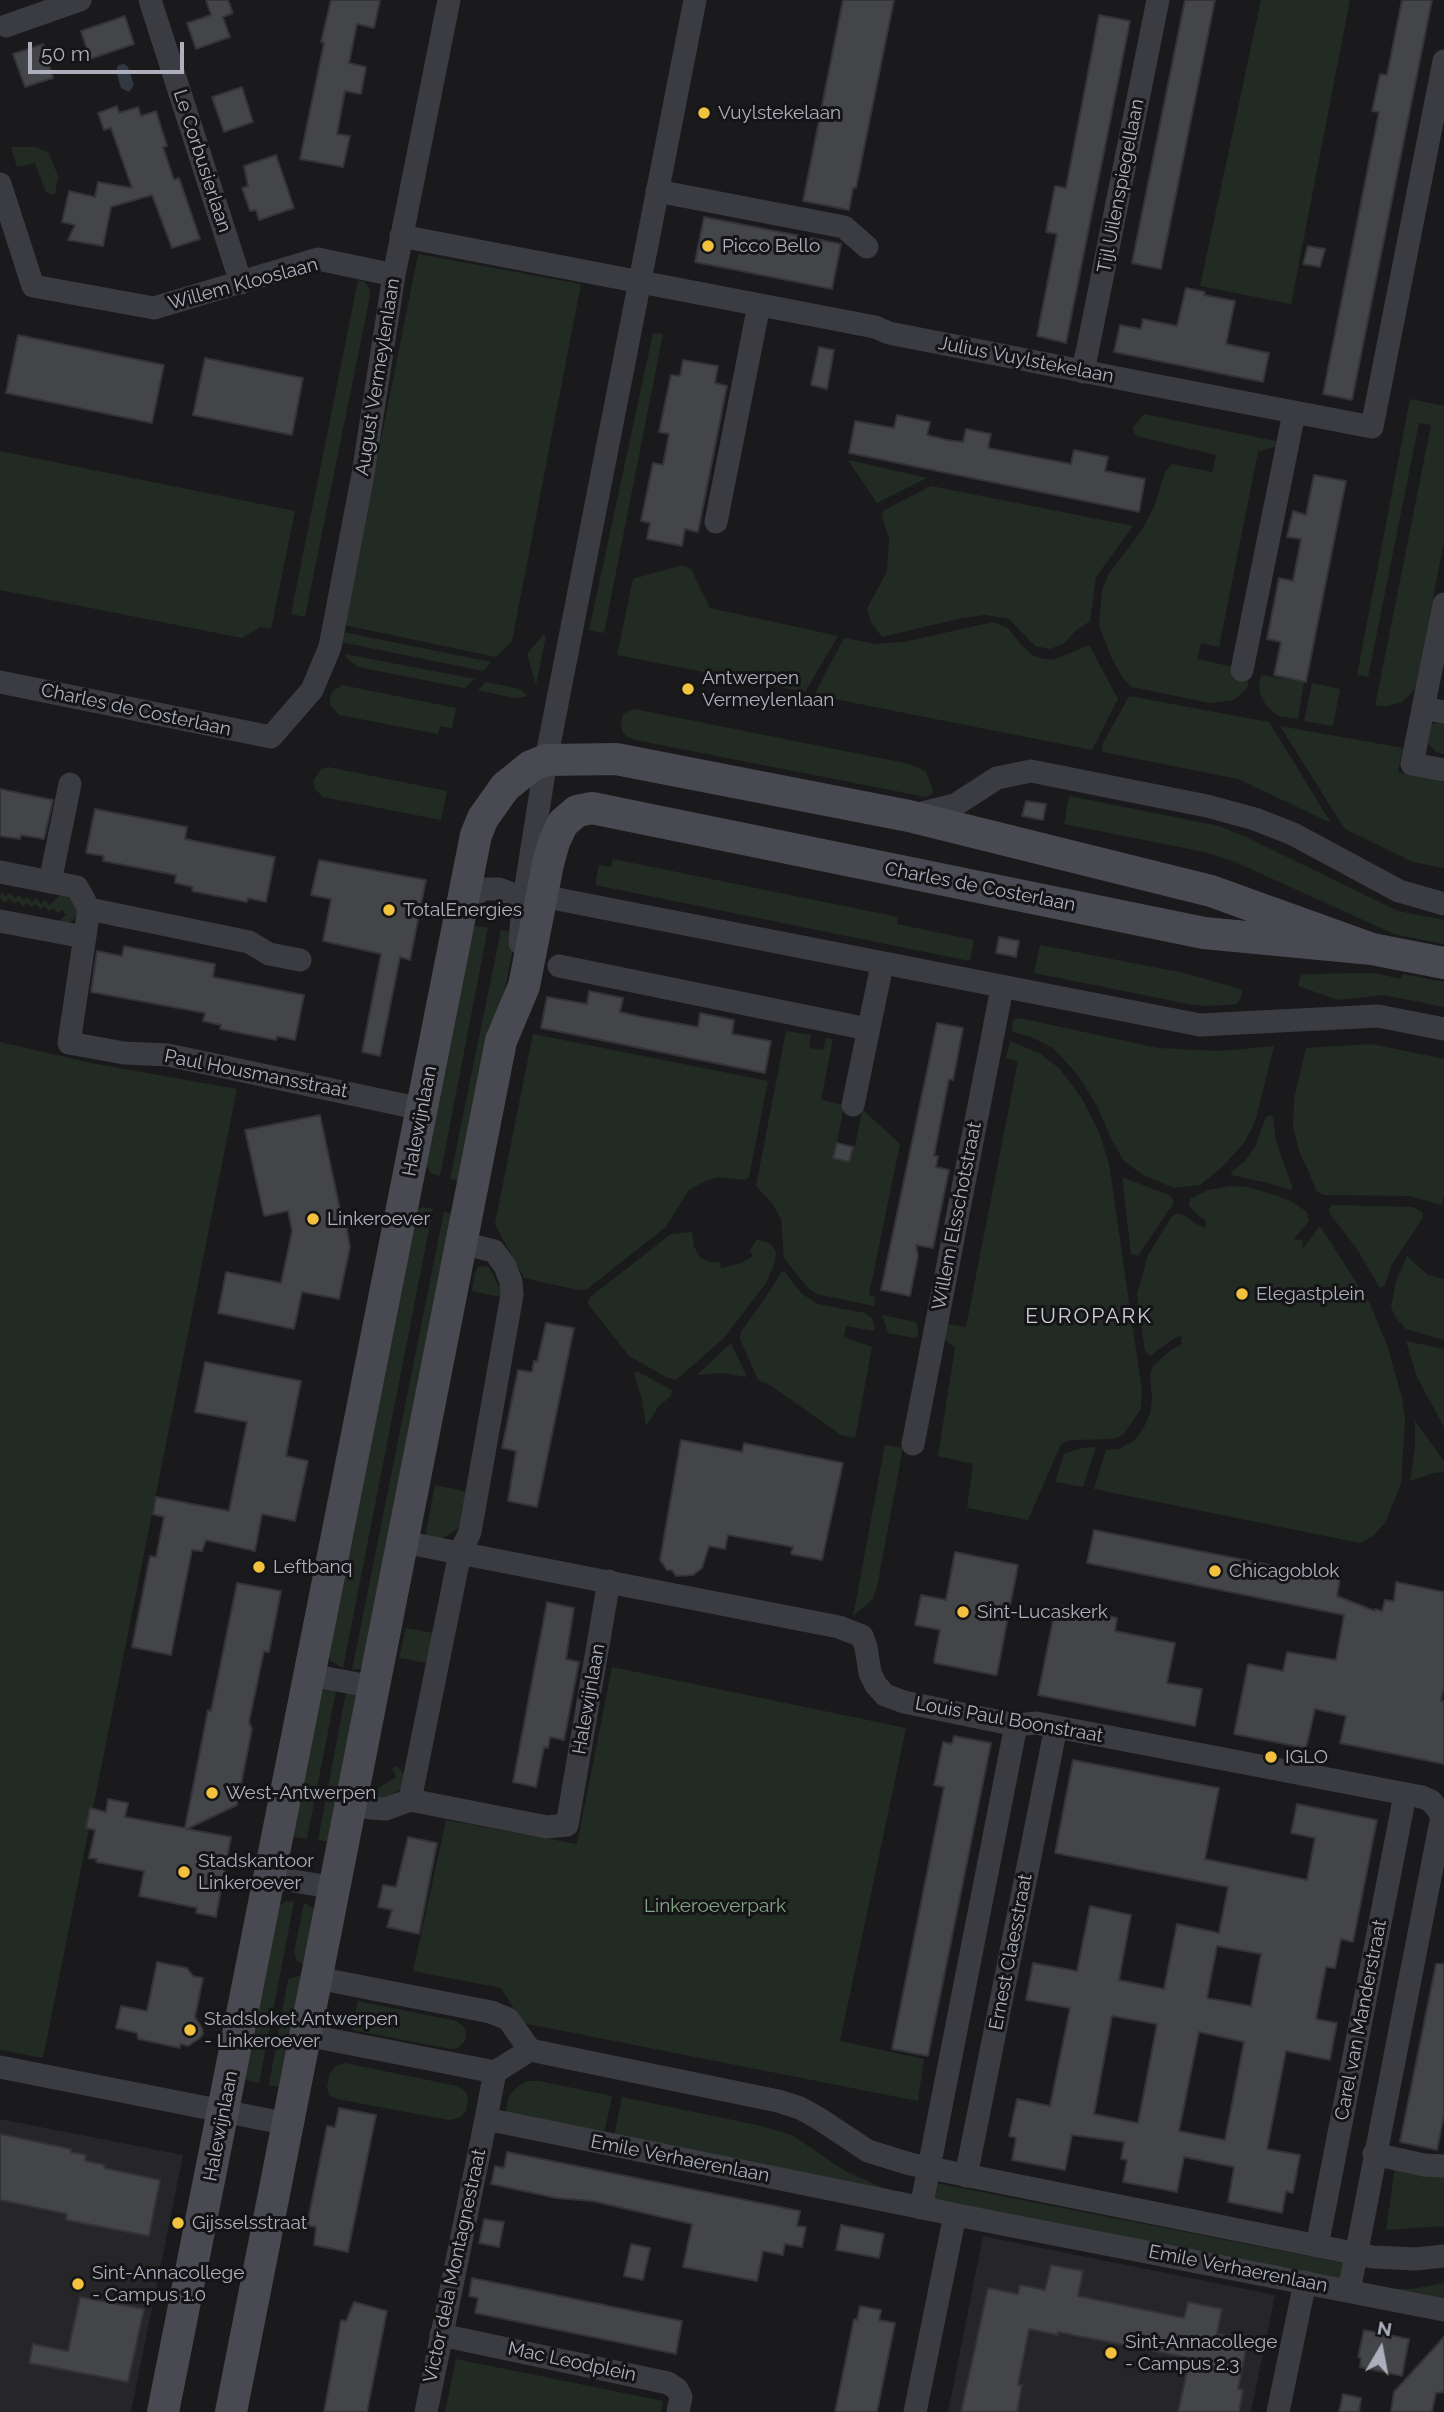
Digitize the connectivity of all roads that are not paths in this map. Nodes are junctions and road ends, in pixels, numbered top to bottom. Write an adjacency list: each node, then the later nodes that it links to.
1 (80, 0): 6 (street)
2 (150, 0): 13 (street, Le Corbusierlaan)
3 (449, 0): 10 (street, August Vermeylenlaan)
4 (695, 0): 9 (street)
5 (1158, 0): 16 (street, Tijl Uilenspiegellaan)
6 (6, 26)
7 (1444, 61): 17 (street, Julius Vuylstekelaan)
8 (0, 184): 13 (street, Willem Klooslaan)
9 (657, 191): 11 (street); 14 (street)
10 (401, 236): 12 (street, August Vermeylenlaan); 14 (street, Julius Vuylstekelaan)
11 (867, 247)
12 (394, 275): 13 (street, Willem Klooslaan); 23 (street, August Vermeylenlaan)
13 (241, 283)
14 (639, 283): 15 (street, Julius Vuylstekelaan); 24 (street)
15 (759, 305): 16 (street, Julius Vuylstekelaan); 18 (street)
16 (1083, 372): 17 (street, Julius Vuylstekelaan)
17 (1294, 413): 20 (street)
18 (716, 522)
19 (1443, 617): 22 (street)
20 (1242, 670)
21 (0, 682): 23 (street, Charles de Costerlaan)
22 (1434, 710): 25 (street)
23 (271, 737)
24 (544, 770): 27 (street, Charles de Costerlaan); 28 (main road, Charles de Costerlaan); 31 (street); 34 (main road, Halewijnlaan)
25 (1444, 770)
26 (70, 785): 30 (street)
27 (592, 808): 31 (main road); 37 (main road, Charles de Costerlaan)
28 (909, 816): 32 (street, Charles de Costerlaan); 37 (main road, Charles de Costerlaan)
29 (0, 872): 30 (street)
30 (50, 882): 33 (street)
31 (532, 901): 34 (street); 40 (street); 47 (main road)
32 (1444, 904)
33 (89, 909): 36 (street); 38 (street)
34 (461, 909): 46 (main road, Halewijnlaan)
35 (0, 921): 36 (street)
36 (84, 937): 46 (street, Paul Housmansstraat)
37 (1372, 949): 39 (main road, Charles de Costerlaan)
38 (300, 960)
39 (1444, 963)
40 (882, 965): 42 (street); 43 (street)
41 (559, 966): 43 (street)
42 (1002, 988): 44 (street); 48 (street, Willem Elsschotstraat)
43 (868, 1029): 45 (street)
44 (1444, 1029)
45 (853, 1105)
46 (422, 1109): 52 (main road, Halewijnlaan)
47 (462, 1243): 49 (main road); 50 (street)
48 (912, 1444)
49 (403, 1542): 50 (street, Louis Paul Boonstraat); 53 (main road)
50 (460, 1553): 51 (street, Louis Paul Boonstraat); 57 (street)
51 (609, 1581): 54 (street, Louis Paul Boonstraat); 57 (street, Halewijnlaan)
52 (310, 1675): 53 (street); 60 (main road, Halewijnlaan)
53 (374, 1687): 58 (main road)
54 (1016, 1725): 55 (street, Louis Paul Boonstraat); 72 (street, Ernest Claesstraat)
55 (1056, 1727): 56 (street, Louis Paul Boonstraat); 73 (street, Ernest Claesstraat)
56 (1405, 1795): 59 (street, Louis Paul Boonstraat); 76 (street, Carel van Manderstraat)
57 (410, 1800): 58 (street, Halewijnlaan)
58 (352, 1803): 61 (main road)
59 (1443, 1817): 70 (street, Carel van Manderstraat)
60 (270, 1877): 61 (street); 67 (main road, Halewijnlaan)
61 (335, 1888): 62 (main road)
62 (317, 1978): 63 (main road); 64 (street)
63 (306, 2035): 66 (street); 69 (main road)
64 (530, 2050): 66 (street); 72 (street, Emile Verhaerenlaan)
65 (0, 2067): 67 (street)
66 (495, 2072): 68 (street)
67 (224, 2112): 69 (street); 83 (main road, Halewijnlaan)
68 (486, 2119): 74 (street, Emile Verhaerenlaan); 82 (street, Victor dela Montagnestraat)
69 (288, 2124): 84 (main road)
70 (1374, 2154): 71 (street); 77 (street, Carel van Manderstraat)
71 (1444, 2166)
72 (929, 2168): 73 (street, Emile Verhaerenlaan); 74 (street)
73 (966, 2176): 76 (street, Emile Verhaerenlaan)
74 (921, 2208): 75 (street, Emile Verhaerenlaan)
75 (955, 2215): 79 (street, Emile Verhaerenlaan); 87 (street)
76 (1317, 2246): 77 (street, Emile Verhaerenlaan)
77 (1356, 2253): 78 (street, Emile Verhaerenlaan); 80 (street, Emile Verhaerenlaan)
78 (1444, 2256)
79 (1305, 2282): 80 (street, Emile Verhaerenlaan); 88 (street)
80 (1349, 2291): 81 (street, Emile Verhaerenlaan)
81 (1444, 2310)
82 (440, 2335): 85 (street, Victor dela Montagnestraat); 86 (street, Mac Leodplein)
83 (163, 2412)
84 (231, 2412)
85 (426, 2412)
86 (678, 2412)
87 (915, 2412)
88 (1278, 2412)

